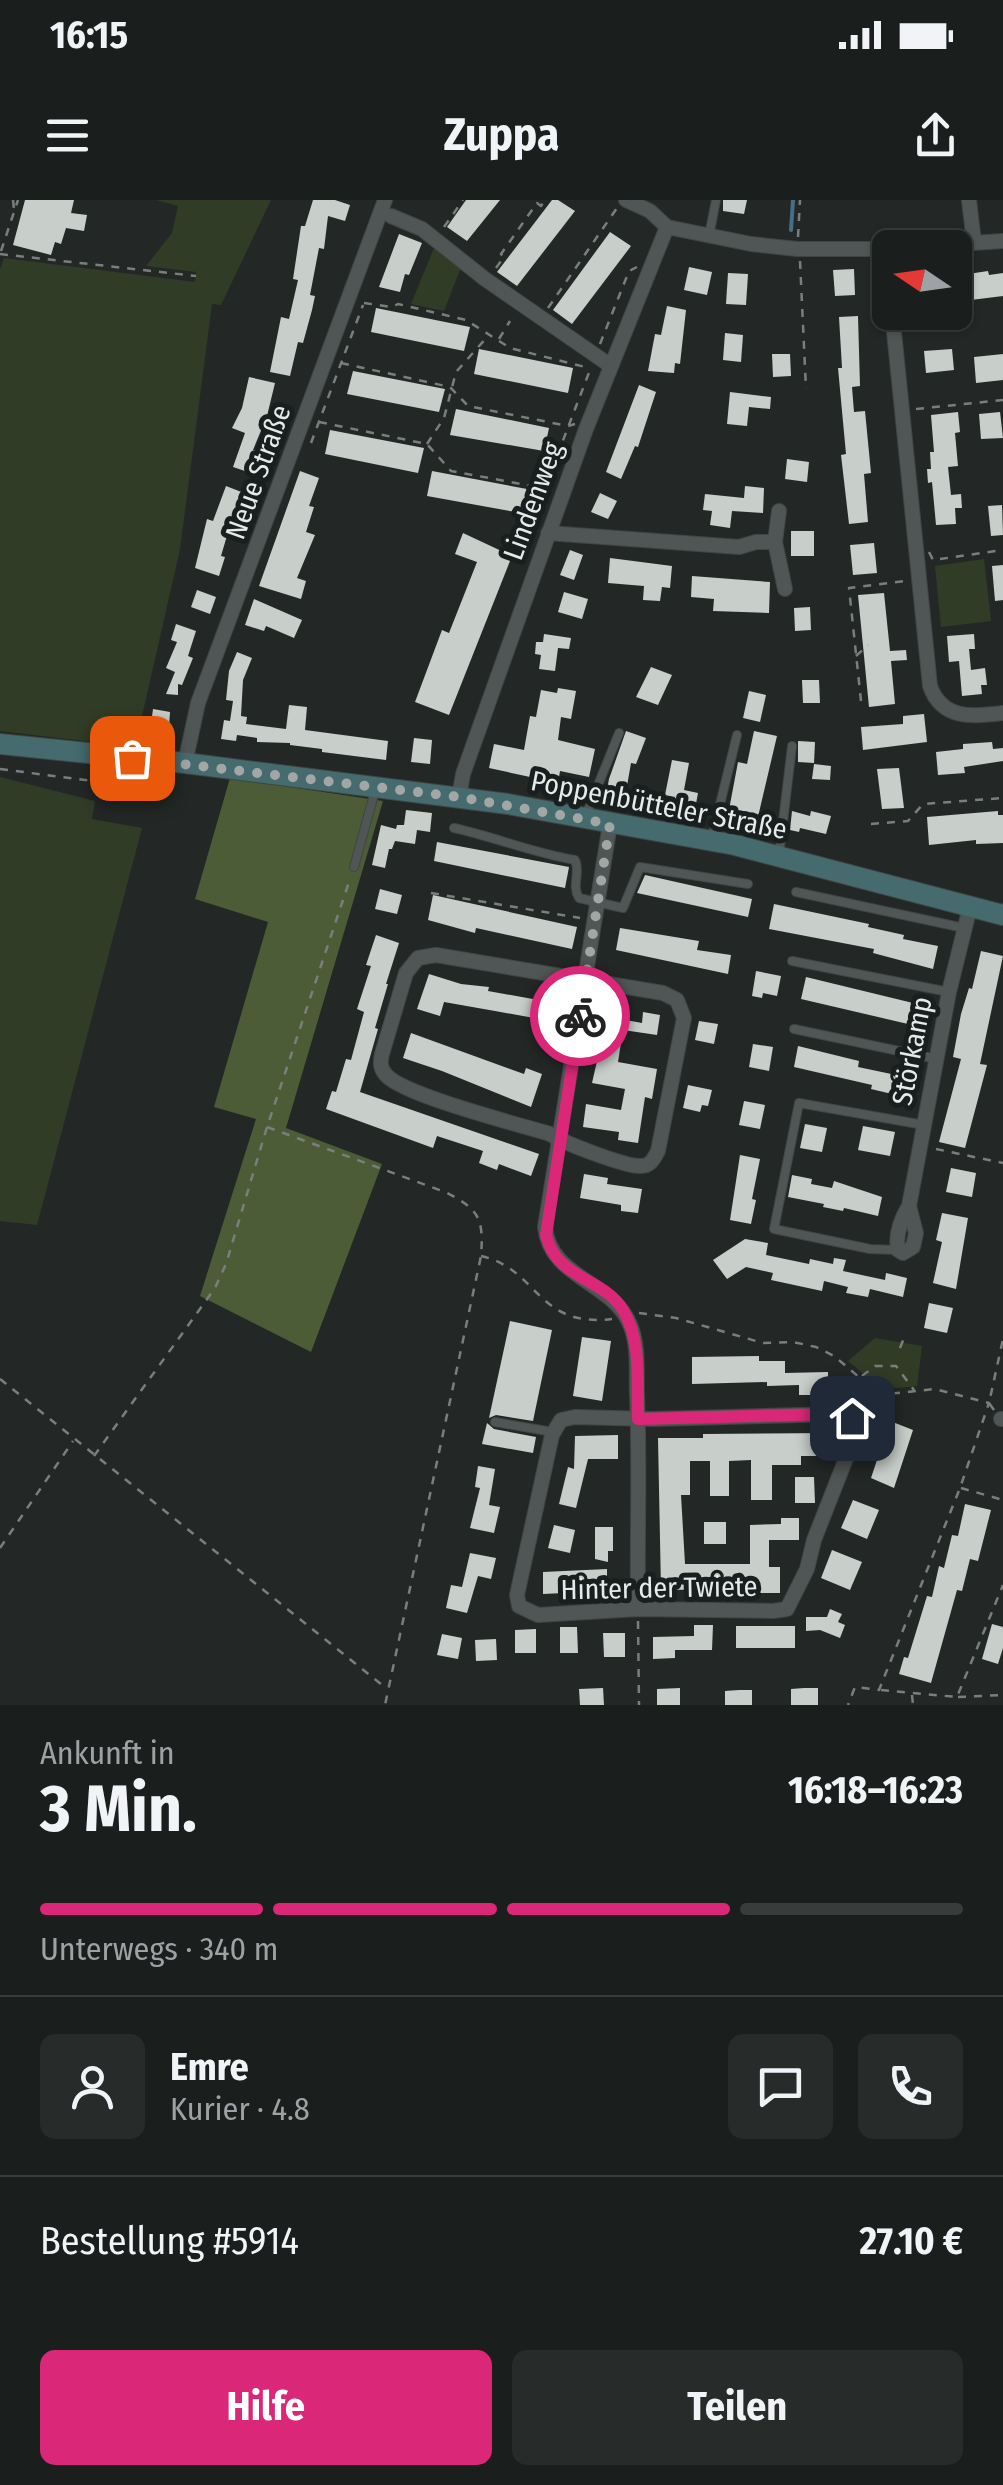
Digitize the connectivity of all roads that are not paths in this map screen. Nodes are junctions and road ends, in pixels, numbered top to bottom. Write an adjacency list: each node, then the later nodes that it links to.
1 (624, 200): 5 (street)
2 (716, 200): 6 (lane)
3 (969, 200): 8 (street)
4 (386, 209): 11 (street); 21 (street, Neue Straße)
5 (667, 227): 6 (street); 11 (street, Lindenweg)
6 (709, 236): 9 (street)
7 (1003, 241): 8 (street)
8 (974, 242)
9 (872, 248)
10 (893, 330): 16 (street)
11 (611, 366): 13 (street, Lindenweg)
12 (779, 511): 14 (street)
13 (548, 534): 14 (street); 23 (street, Lindenweg)
14 (776, 542): 15 (street)
15 (784, 590)
16 (1003, 713)
17 (618, 732): 24 (lane)
18 (737, 735): 27 (lane)
19 (0, 744): 21 (main road, Poppenbütteler Straße)
20 (792, 746): 28 (lane)
21 (175, 762): 22 (main road, Poppenbütteler Straße)
22 (376, 787): 23 (main road, Poppenbütteler Straße); 29 (lane)
23 (459, 797): 24 (main road, Poppenbütteler Straße)
24 (585, 819): 25 (main road, Poppenbütteler Straße)
25 (610, 824): 27 (main road, Poppenbütteler Straße); 32 (street)
26 (454, 828): 32 (lane)
27 (711, 841): 28 (main road, Poppenbütteler Straße)
28 (779, 855): 33 (main road, Poppenbütteler Straße)
29 (354, 867)
30 (748, 884): 32 (lane)
31 (796, 892): 35 (lane)
32 (592, 901): 37 (street)
33 (970, 907): 34 (main road, Poppenbütteler Straße); 35 (street, Störkamp)
34 (1003, 916)
35 (964, 928): 38 (street, Störkamp)
36 (792, 961): 38 (lane)
37 (586, 980): 42 (street); 42 (street); 42 (street)
38 (949, 992): 40 (street, Störkamp)
39 (794, 1029): 40 (lane)
40 (937, 1059): 41 (street, Störkamp)
41 (924, 1125): 43 (street, Störkamp); 43 (lane)
42 (561, 1141): 44 (street)
43 (898, 1250)
44 (638, 1419): 46 (street); 47 (street); 47 (street, Hinter der Twiete)
45 (494, 1422): 46 (lane)
46 (554, 1432): 47 (street, Hinter der Twiete)
47 (638, 1609)

